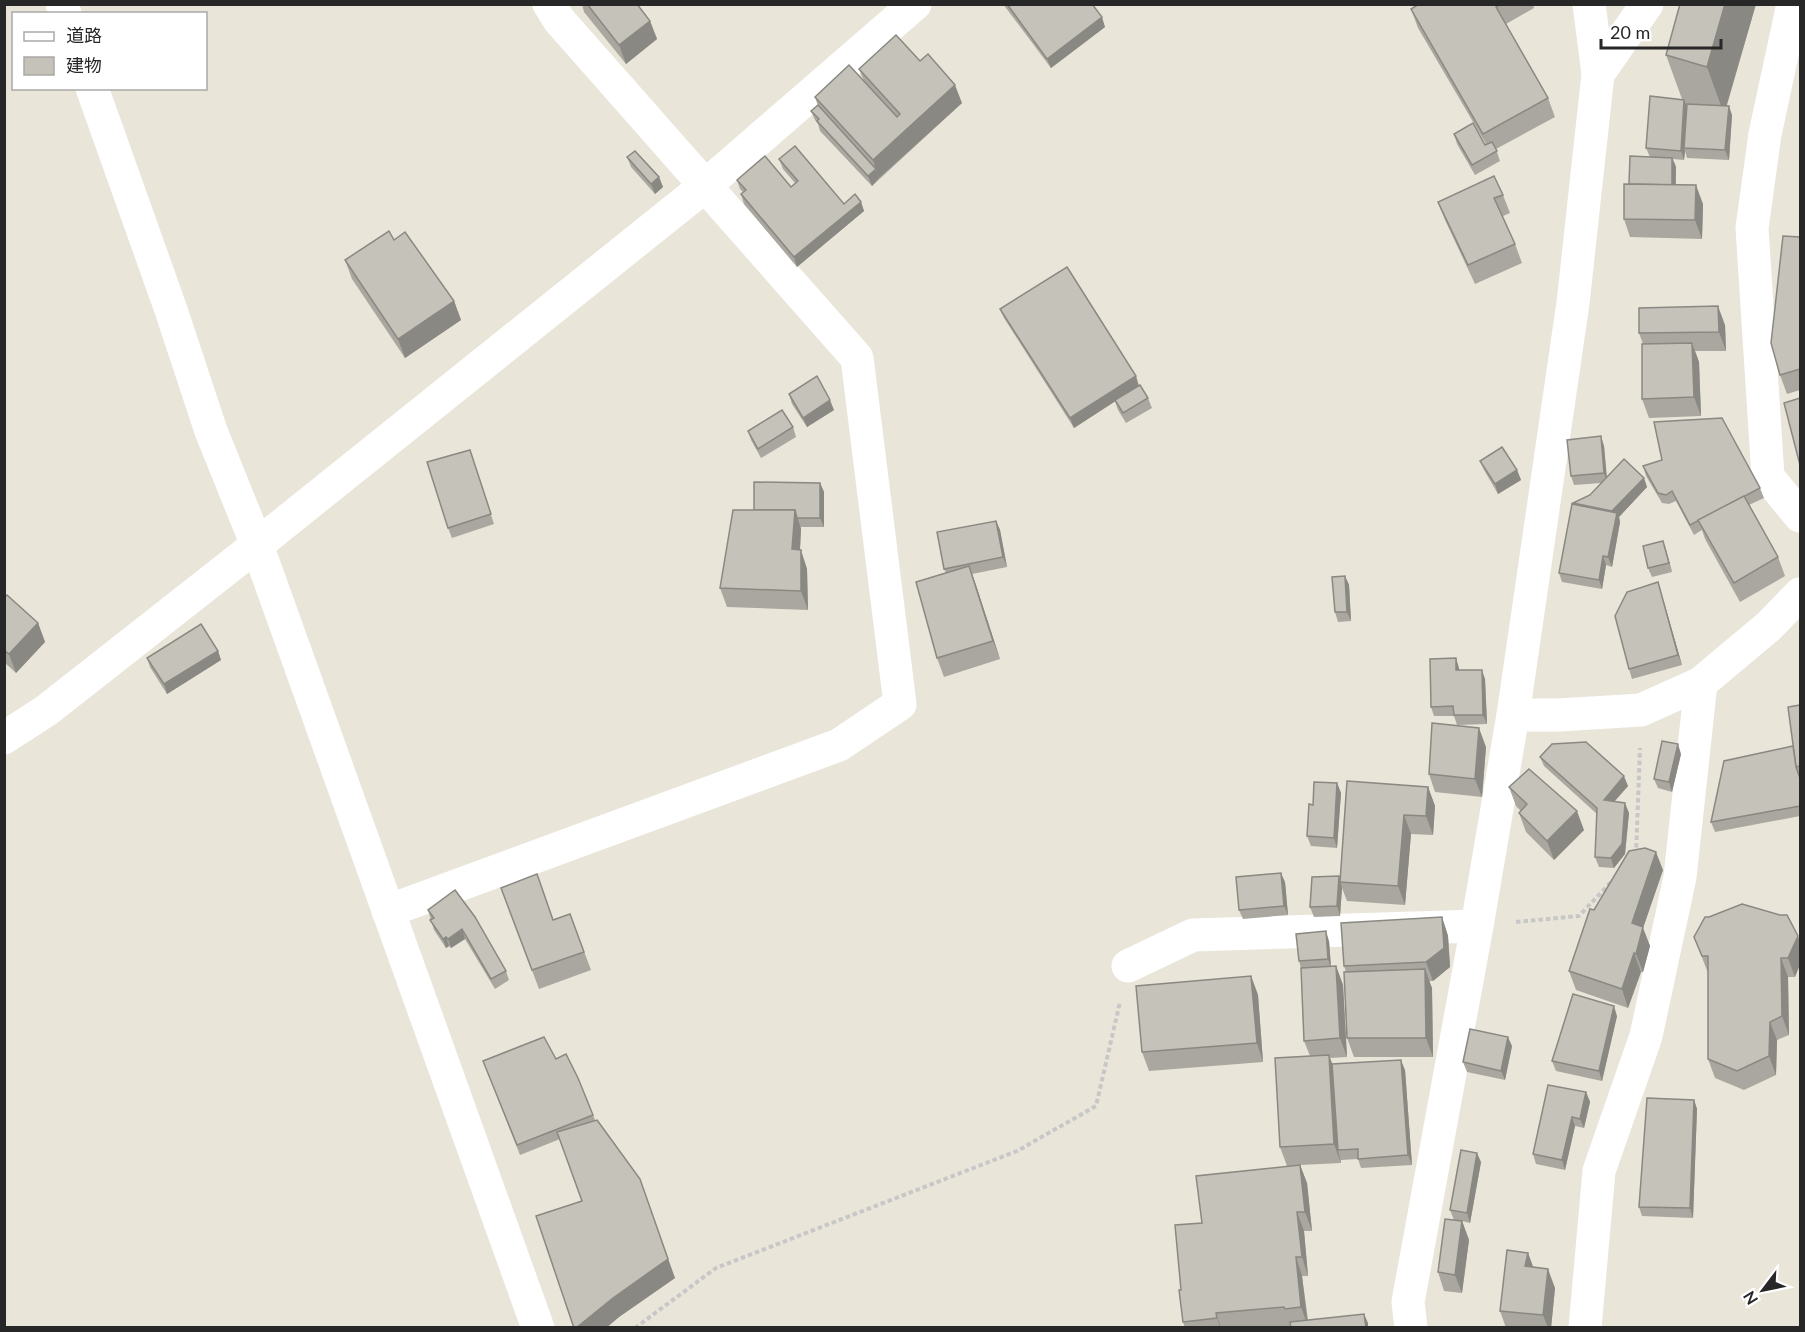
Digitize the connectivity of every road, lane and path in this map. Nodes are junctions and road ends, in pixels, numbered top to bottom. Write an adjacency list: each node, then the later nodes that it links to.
1 (549, 4): 8 (street)
2 (915, 4): 8 (street)
3 (1589, 4): 6 (street)
4 (1647, 4): 6 (street)
5 (1793, 4): 9 (street)
6 (1598, 74): 14 (street)
7 (93, 90): 10 (street)
8 (705, 186): 10 (street); 18 (street)
9 (1800, 516)
10 (257, 545): 15 (street); 18 (street)
11 (1800, 594): 12 (street)
12 (1701, 683): 13 (street); 24 (street)
13 (1641, 710): 14 (street); 16 (path)
14 (1512, 715): 19 (street)
15 (4, 738)
16 (1636, 856)
17 (1612, 882): 19 (path)
18 (388, 911): 21 (street)
19 (1477, 926): 20 (street); 23 (street)
20 (1128, 966): 22 (path)
21 (538, 1328)
22 (635, 1328)
23 (1411, 1328)
24 (1585, 1328)

